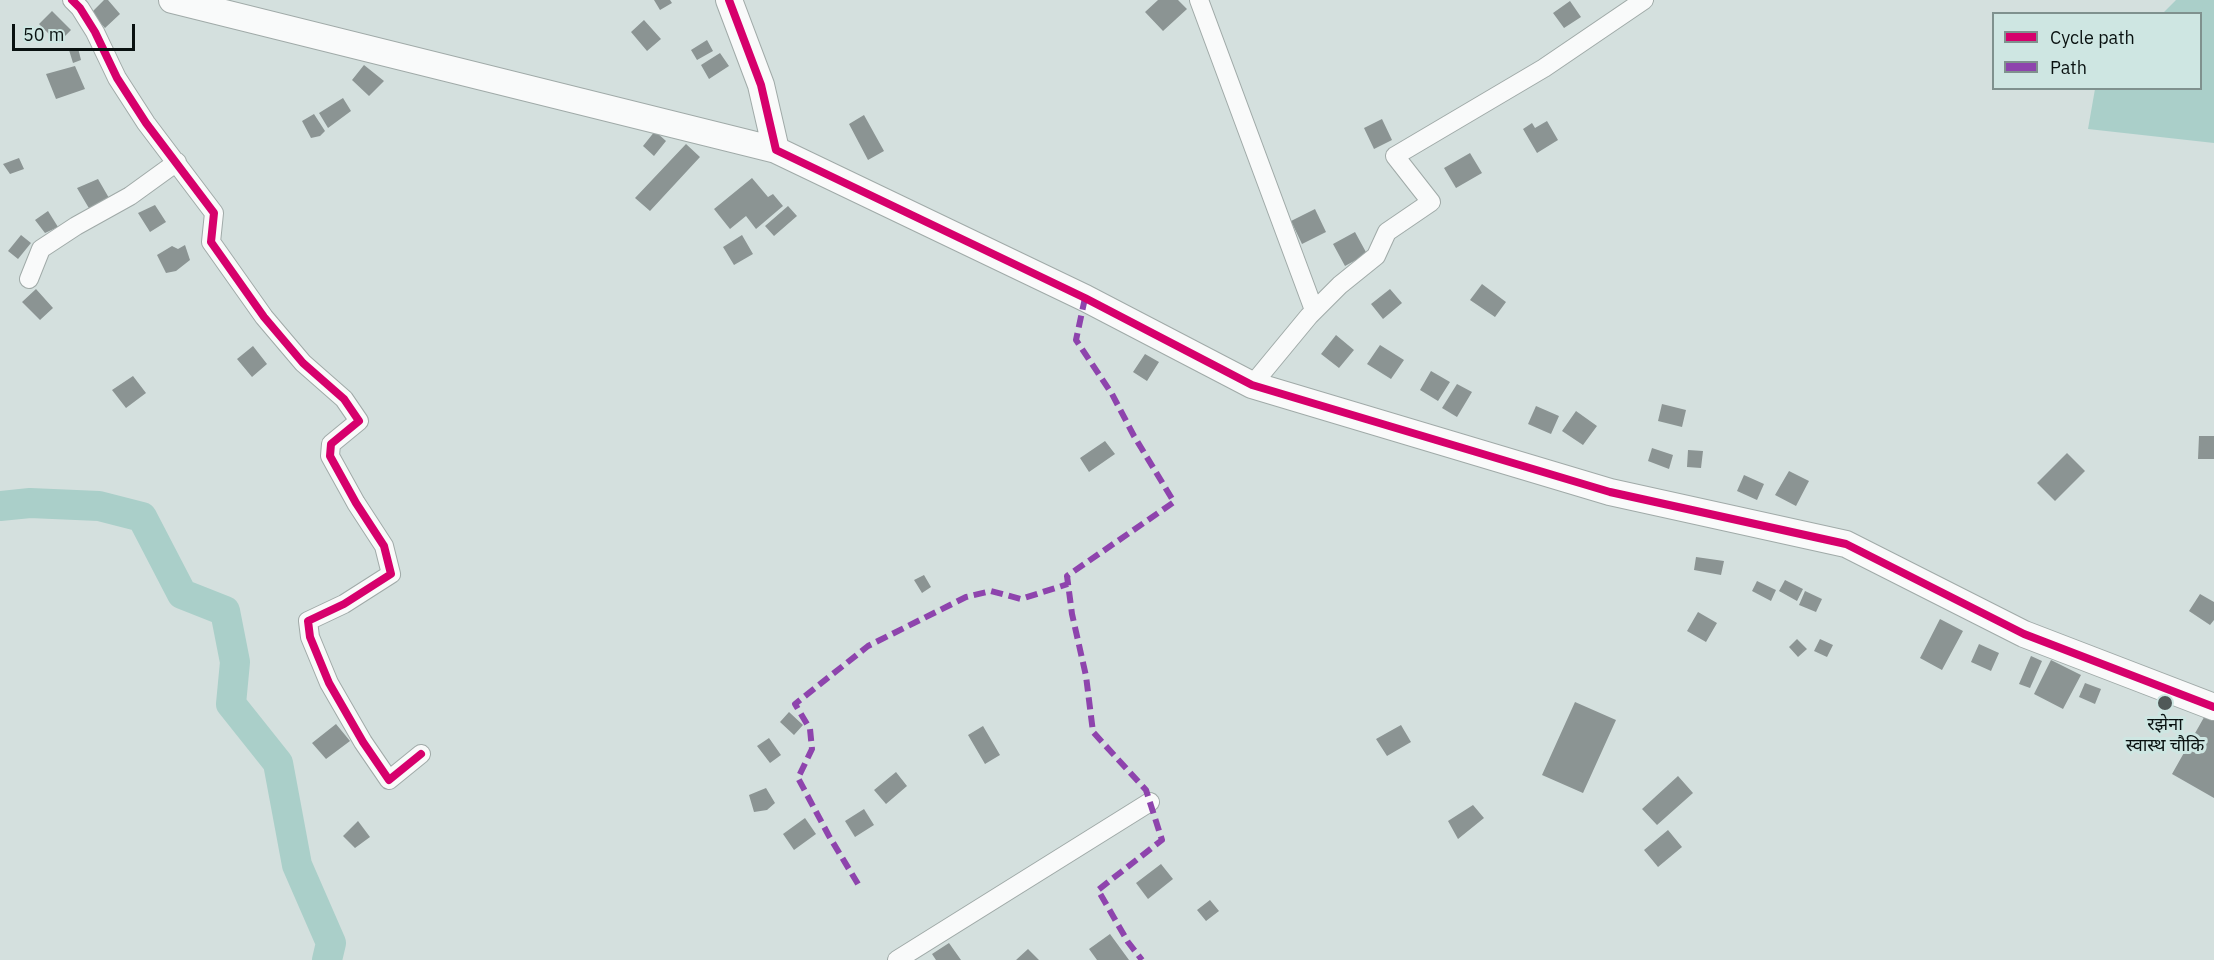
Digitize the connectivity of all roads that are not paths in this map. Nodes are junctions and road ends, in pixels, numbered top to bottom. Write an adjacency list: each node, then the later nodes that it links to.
1 (72, 0): 7 (street)
2 (172, 0): 6 (street)
3 (729, 0): 6 (street)
4 (1199, 0): 9 (street)
5 (1644, 0): 9 (street)
6 (776, 150): 10 (street)
7 (177, 162): 8 (street); 12 (street)
8 (29, 279)
9 (1314, 310): 10 (street)
10 (1252, 385): 11 (street)
11 (2214, 707)
12 (421, 754)
13 (1150, 802): 14 (street)
14 (897, 960)

